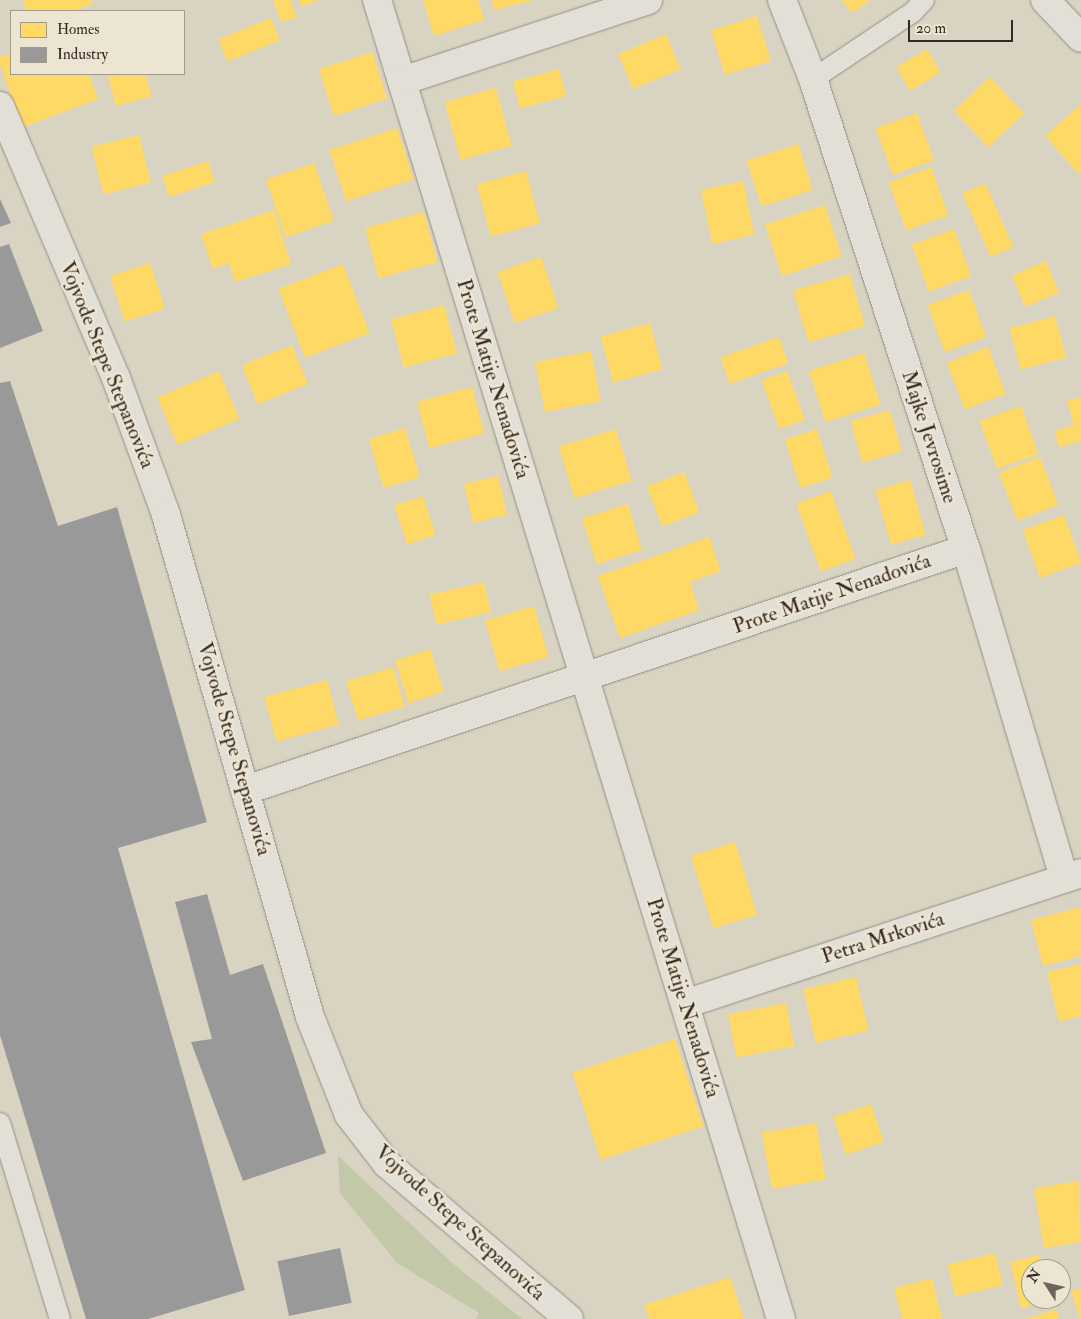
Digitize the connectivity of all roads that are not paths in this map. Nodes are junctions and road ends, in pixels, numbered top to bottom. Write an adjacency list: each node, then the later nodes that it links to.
1 (377, 0): 8 (street, Prote Matije Nenadovića)
2 (648, 0): 8 (street)
3 (782, 0): 7 (street, Majke Jevrosime)
4 (924, 0): 7 (lane)
5 (1045, 0): 6 (street)
6 (1081, 38)
7 (812, 79): 10 (street, Majke Jevrosime)
8 (402, 81): 11 (street, Prote Matije Nenadovića)
9 (0, 106): 12 (street, Vojvode Stepe Stepanovića)
10 (966, 549): 11 (street, Prote Matije Nenadovića); 13 (street, Majke Jevrosime)
11 (584, 677): 12 (street, Prote Matije Nenadovića); 14 (street, Prote Matije Nenadovića)
12 (246, 790): 17 (street, Vojvode Stepe Stepanovića)
13 (1073, 875): 14 (street, Petra Mrkovića)
14 (685, 1004): 18 (street, Prote Matije Nenadovića)
15 (0, 1124): 16 (lane)
16 (60, 1319)
17 (569, 1319)
18 (781, 1319)

